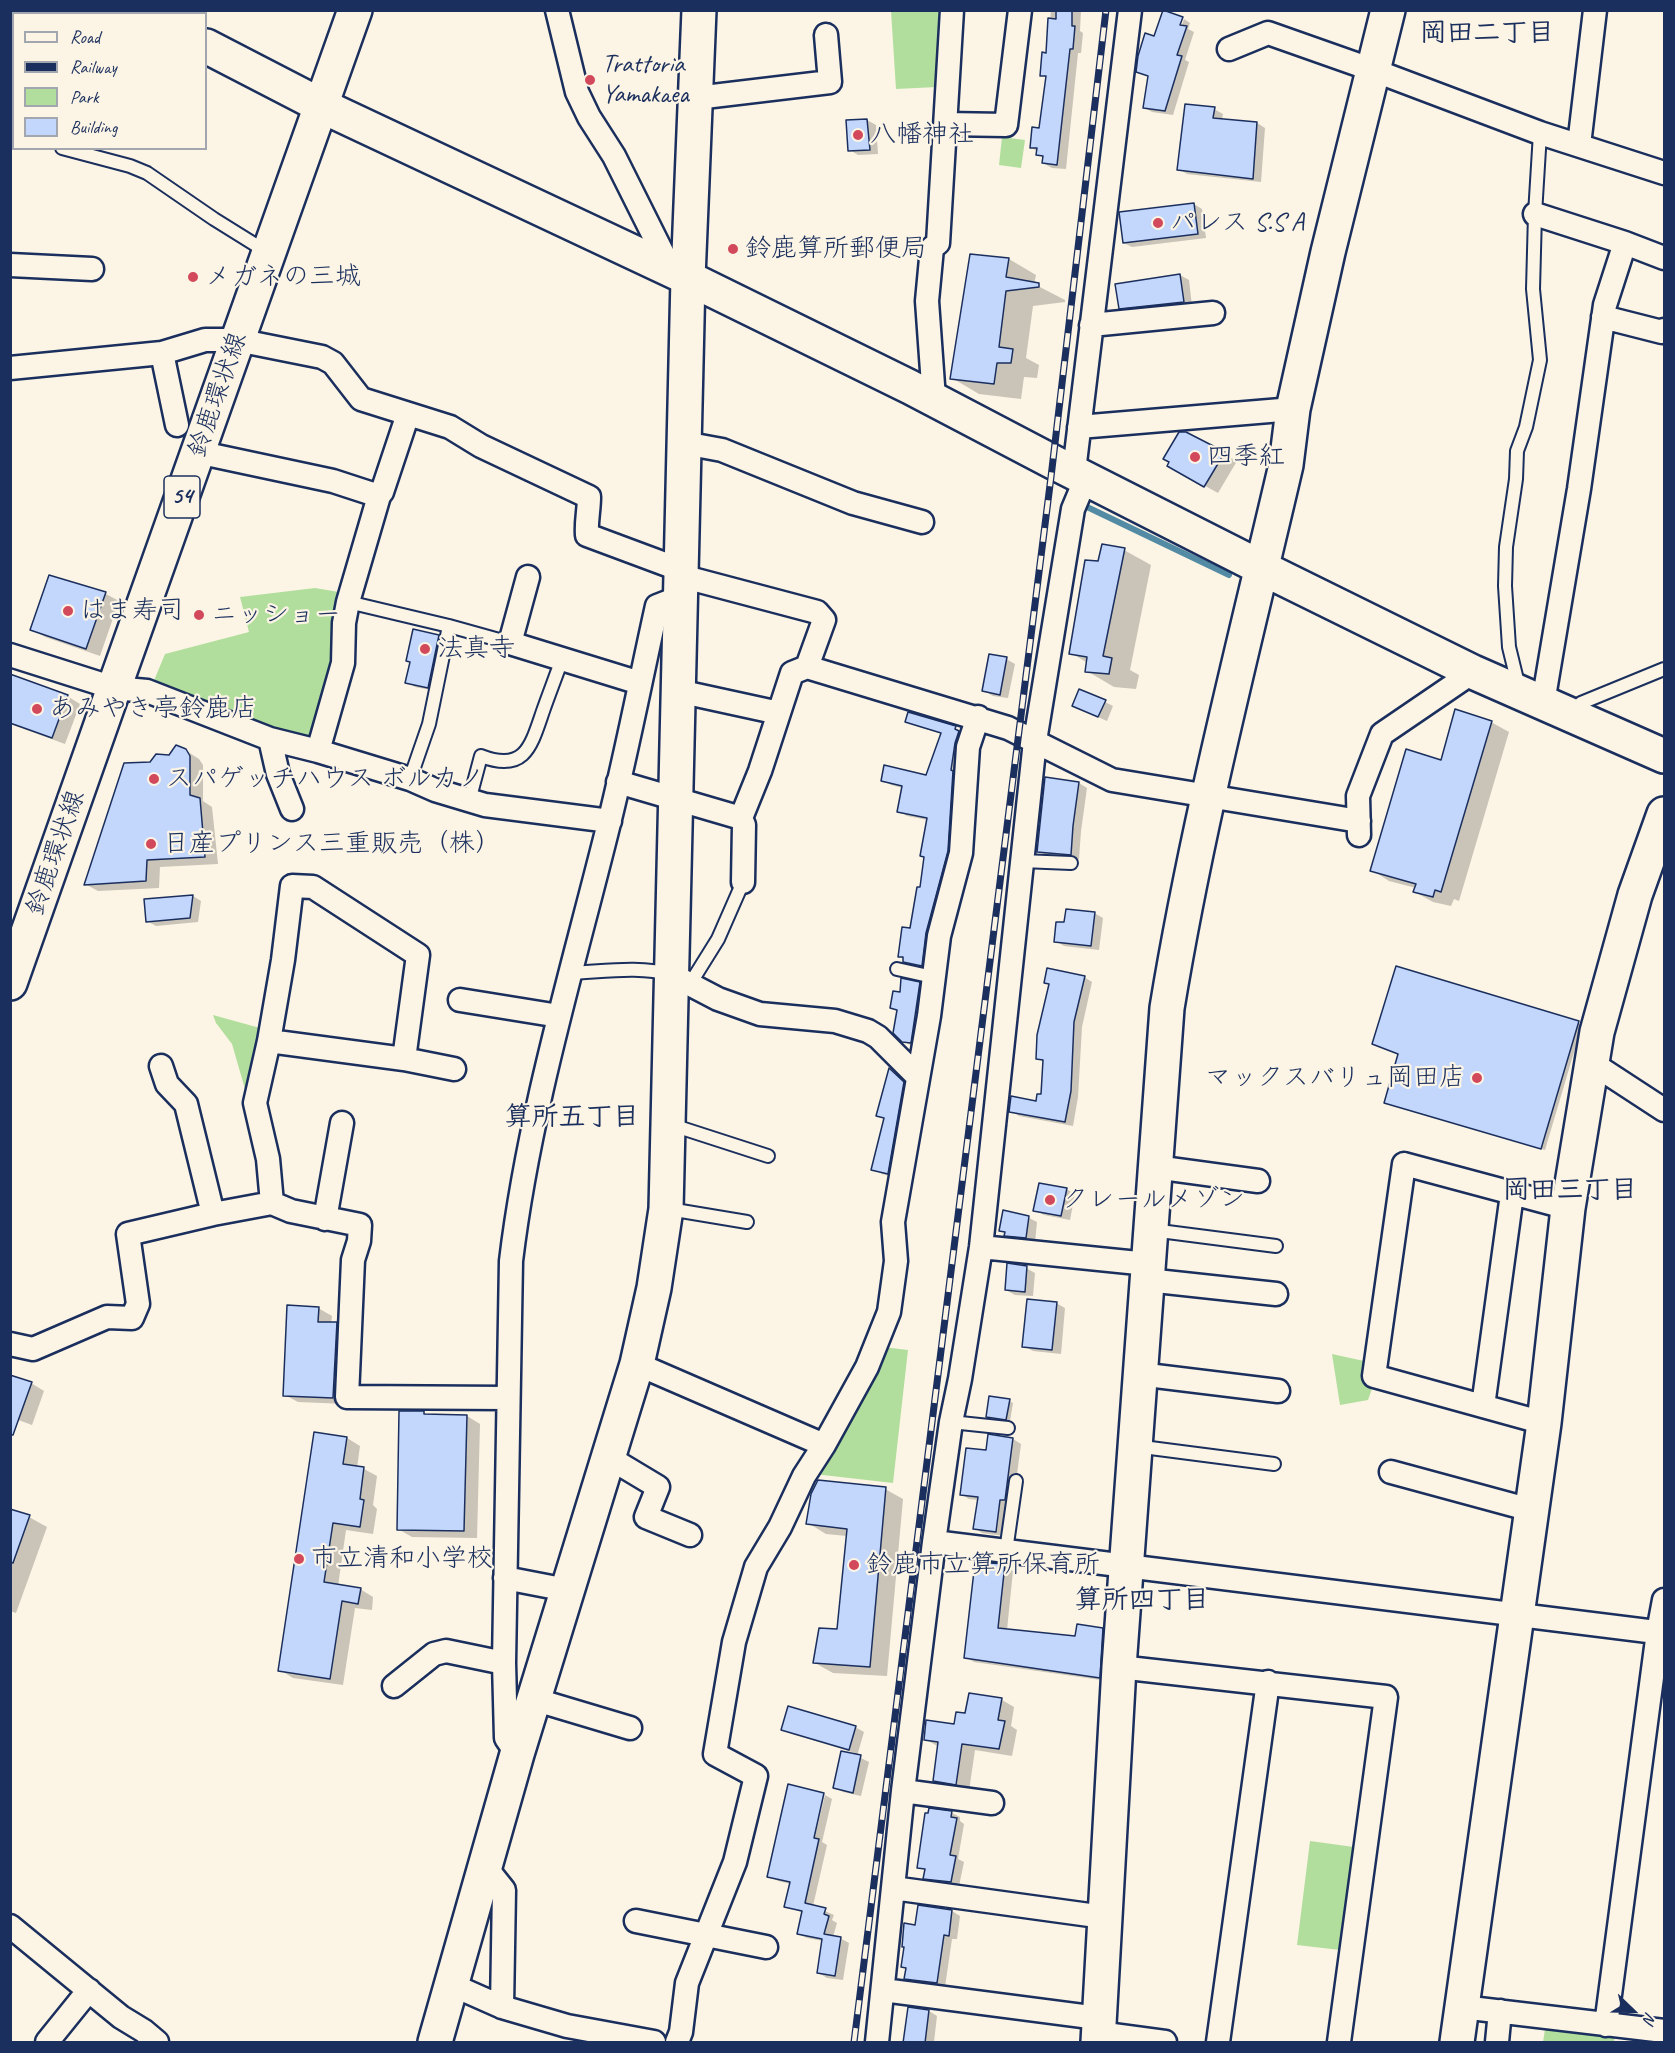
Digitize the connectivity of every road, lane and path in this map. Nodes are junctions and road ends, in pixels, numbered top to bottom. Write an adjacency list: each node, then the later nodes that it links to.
1 (355, 10): 14 (street, 鈴鹿環状線 / 54)
2 (557, 10): 26 (street)
3 (699, 10): 13 (street)
4 (952, 10): 15 (street)
5 (1020, 10): 15 (street)
6 (1130, 10): 29 (street)
7 (1388, 10): 12 (street)
8 (1595, 10): 17 (street)
9 (826, 35): 13 (street)
10 (207, 47): 14 (street)
11 (1229, 49): 12 (street)
12 (1373, 70): 16 (street); 35 (street)
13 (696, 98): 26 (street)
14 (322, 106): 22 (street, 鈴鹿環状線 / 54); 26 (street)
15 (946, 124): 34 (street)
16 (1540, 133): 17 (street); 20 (lane)
17 (1579, 145): 19 (street)
18 (70, 150): 22 (lane)
19 (1665, 173)
20 (1535, 214): 21 (street); 58 (lane)
21 (1625, 243): 23 (street); 28 (street)
22 (268, 252): 31 (street, 鈴鹿環状線 / 54)
23 (1665, 258)
24 (10, 265): 25 (street)
25 (92, 269)
26 (680, 274): 34 (street); 39 (street)
27 (1213, 313): 29 (street)
28 (1603, 317): 30 (street); 58 (street)
29 (1091, 325): 38 (street)
30 (1665, 330)
31 (237, 340): 32 (street); 36 (street); 40 (street, 鈴鹿環状線 / 54)
32 (162, 354): 33 (street); 37 (street)
33 (10, 368)
34 (934, 399): 41 (street)
35 (1293, 410): 38 (street); 44 (street)
36 (408, 414): 42 (street); 46 (street)
37 (177, 425)
38 (1079, 427): 41 (street)
39 (684, 443): 43 (street); 46 (street)
40 (197, 452): 42 (street); 56 (street, 鈴鹿環状線 / 54)
41 (1080, 475): 44 (street); 63 (street)
42 (379, 496): 47 (street)
43 (922, 522)
44 (1262, 568): 54 (street); 68 (street)
45 (528, 578): 49 (street)
46 (681, 581): 52 (street); 55 (street); 57 (street)
47 (348, 602): 48 (lane); 64 (street)
48 (449, 626): 49 (lane); 66 (lane)
49 (510, 643): 51 (street)
50 (10, 655): 56 (street)
51 (562, 659): 55 (street); 70 (lane)
52 (807, 667): 59 (street); 61 (street)
53 (1665, 669): 60 (lane)
54 (1473, 672): 58 (street); 68 (street)
55 (640, 683): 67 (street)
56 (114, 688): 62 (street); 83 (street, 鈴鹿環状線 / 54)
57 (678, 691): 59 (street); 69 (street)
58 (1532, 698): 60 (street)
59 (779, 713): 73 (street)
60 (1573, 716): 65 (street)
61 (978, 717): 63 (street); 81 (street)
62 (270, 739): 64 (street); 71 (street)
63 (1035, 741): 68 (street); 75 (street)
64 (318, 750): 66 (street)
65 (1665, 756)
66 (410, 779): 70 (street)
67 (618, 782): 69 (street); 74 (street)
68 (1209, 795): 96 (street)
69 (675, 798): 73 (street); 82 (street)
70 (469, 801): 74 (street)
71 (292, 808)
72 (1665, 814): 76 (street)
73 (741, 818): 78 (street)
74 (610, 821): 80 (street)
75 (1022, 861): 77 (lane); 107 (street)
76 (1656, 861): 88 (street)
77 (1071, 863)
78 (743, 882): 82 (lane)
79 (897, 969): 81 (lane)
80 (570, 973): 82 (lane); 85 (street)
81 (933, 976): 91 (street)
82 (681, 980): 91 (street); 94 (street)
83 (10, 983)
84 (460, 1000): 85 (street)
85 (559, 1016): 114 (street)
86 (269, 1041): 87 (street); 87 (street); 99 (street)
87 (404, 1059): 90 (street)
88 (1592, 1063): 92 (street); 100 (street)
89 (161, 1066): 102 (street)
90 (454, 1069)
91 (918, 1077): 119 (street)
92 (1665, 1110)
93 (342, 1122): 103 (street)
94 (669, 1124): 95 (lane); 101 (street)
95 (768, 1156)
96 (1155, 1167): 97 (street); 105 (street)
97 (1258, 1181)
98 (1512, 1194): 100 (street); 115 (street); 115 (street)
99 (272, 1203): 102 (street); 103 (street)
100 (1568, 1208): 117 (street)
101 (666, 1209): 104 (lane); 111 (street)
102 (213, 1214): 110 (street)
103 (325, 1219): 114 (street)
104 (747, 1222)
105 (1150, 1230): 106 (lane); 108 (street)
106 (1276, 1246)
107 (981, 1247): 108 (street); 116 (street)
108 (1148, 1272): 109 (street); 112 (street)
109 (1276, 1294)
110 (10, 1344)
111 (637, 1364): 119 (street); 121 (street)
112 (1139, 1374): 113 (street); 120 (street)
113 (1278, 1391)
114 (507, 1398): 130 (street)
115 (1483, 1406): 117 (street)
116 (951, 1422): 118 (lane); 127 (street)
117 (1545, 1423): 125 (street)
118 (1008, 1428)
119 (824, 1445): 149 (street)
120 (1134, 1446): 122 (lane); 129 (street)
121 (608, 1457): 126 (street); 131 (street)
122 (1274, 1464)
123 (1391, 1472): 125 (street)
124 (1016, 1481): 128 (lane)
125 (1531, 1510): 133 (street)
126 (690, 1535)
127 (934, 1542): 128 (street); 142 (street)
128 (1006, 1551): 129 (street)
129 (1126, 1565): 133 (street); 136 (street)
130 (505, 1578): 131 (street); 135 (street)
131 (567, 1590): 139 (street)
132 (1665, 1600): 134 (street)
133 (1517, 1615): 134 (street); 155 (street)
134 (1661, 1632): 157 (street)
135 (504, 1663): 138 (street); 141 (street)
136 (1119, 1667): 137 (street); 146 (street)
137 (1268, 1682): 169 (street); 170 (street)
138 (394, 1686)
139 (533, 1699): 140 (street); 141 (street)
140 (630, 1728)
141 (517, 1754): 144 (street)
142 (903, 1791): 143 (street); 145 (street)
143 (992, 1803)
144 (484, 1865): 151 (street); 154 (street)
145 (893, 1888): 146 (street); 153 (street)
146 (1104, 1917): 158 (street)
147 (636, 1921): 149 (street)
148 (10, 1926): 152 (street)
149 (706, 1936): 150 (street); 166 (street)
150 (766, 1947)
151 (450, 1984): 154 (street); 164 (street)
152 (89, 1990): 162 (street); 163 (street)
153 (883, 1990): 158 (street); 167 (street)
154 (502, 2007): 160 (street)
155 (1462, 2007): 156 (street); 171 (street)
156 (1500, 2012): 157 (street); 172 (street)
157 (1606, 2025): 161 (street)
158 (1098, 2031): 168 (street)
159 (1665, 2031): 161 (street)
160 (564, 2034): 165 (street)
161 (1635, 2035)
162 (47, 2043)
163 (157, 2043)
164 (435, 2043)
165 (654, 2043)
166 (677, 2043)
167 (877, 2043)
168 (1165, 2043)
169 (1218, 2043)
170 (1339, 2043)
171 (1457, 2043)
172 (1497, 2043)

